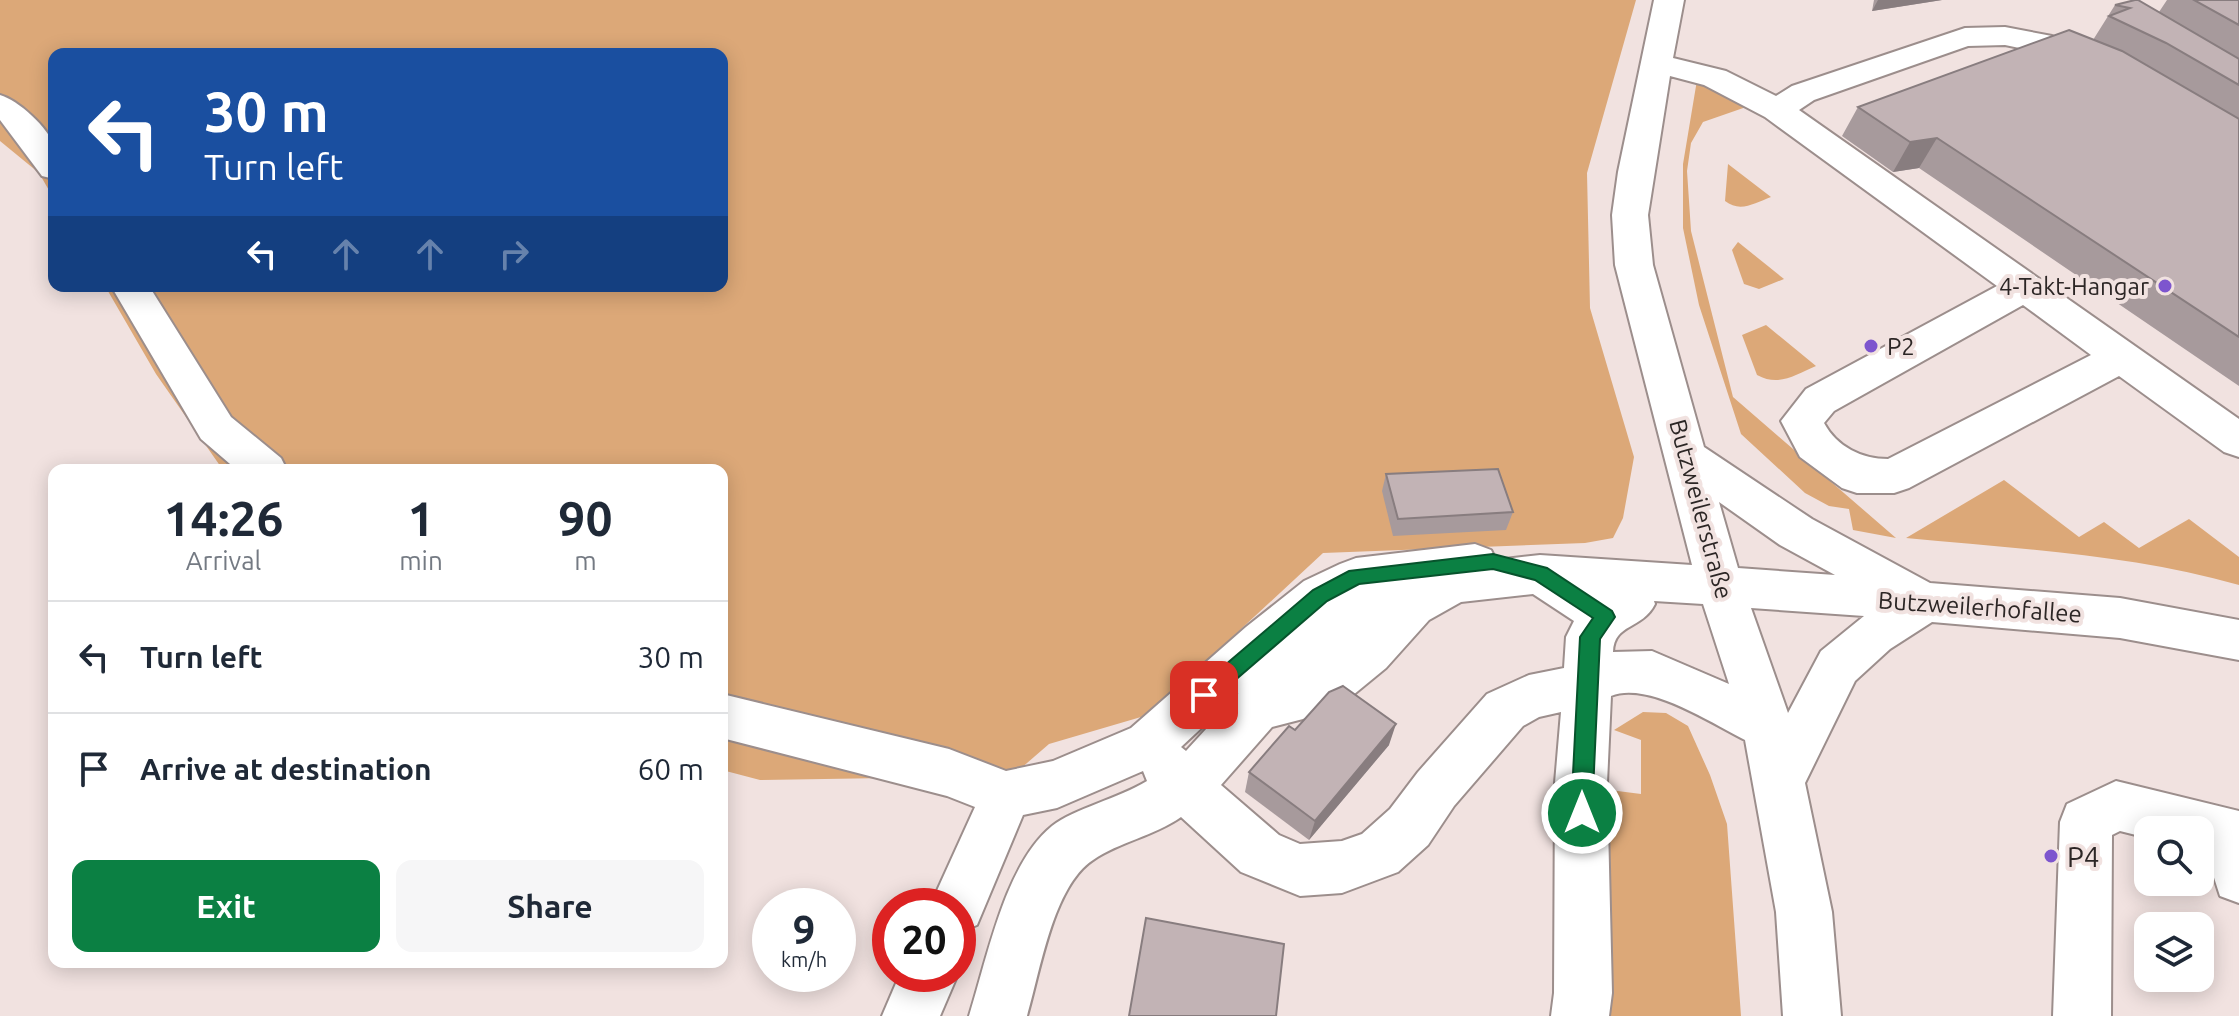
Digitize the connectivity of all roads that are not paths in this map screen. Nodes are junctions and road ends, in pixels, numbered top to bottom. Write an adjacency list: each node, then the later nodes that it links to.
1 (1669, 0): 2 (street, Butzweilerstraße)
2 (1656, 63): 5 (street); 11 (street, Butzweilerstraße)
3 (2122, 79): 5 (street)
4 (0, 105): 6 (street)
5 (1777, 110): 7 (street)
6 (48, 160)
7 (2024, 288): 9 (street); 9 (street)
8 (134, 292): 12 (street)
9 (2119, 358): 10 (street)
10 (2239, 441)
11 (1687, 457): 14 (street, Butzweilerstraße); 15 (street)
12 (259, 464)
13 (1540, 574): 14 (street, Butzweilerhofallee); 16 (street); 21 (street); 23 (street)
14 (1720, 586): 15 (street, Butzweilerhofallee); 16 (street); 20 (street, Butzweilerstraße)
15 (1925, 602): 17 (street, Butzweilerhofallee); 22 (street)
16 (1605, 617): 18 (street)
17 (2239, 640)
18 (1586, 685): 20 (street); 23 (street); 30 (street)
19 (728, 718): 24 (street)
20 (1768, 726): 22 (street, Butzweilerstraße)
21 (1149, 744): 23 (street); 24 (street)
22 (1780, 780): 31 (street, Butzweilerstraße)
23 (1184, 786): 29 (street)
24 (1006, 795): 26 (street)
25 (2235, 849): 32 (street)
26 (966, 888)
27 (921, 992): 28 (street)
28 (911, 1016)
29 (998, 1016)
30 (1580, 1016)
31 (1812, 1016)
32 (2082, 1016)

